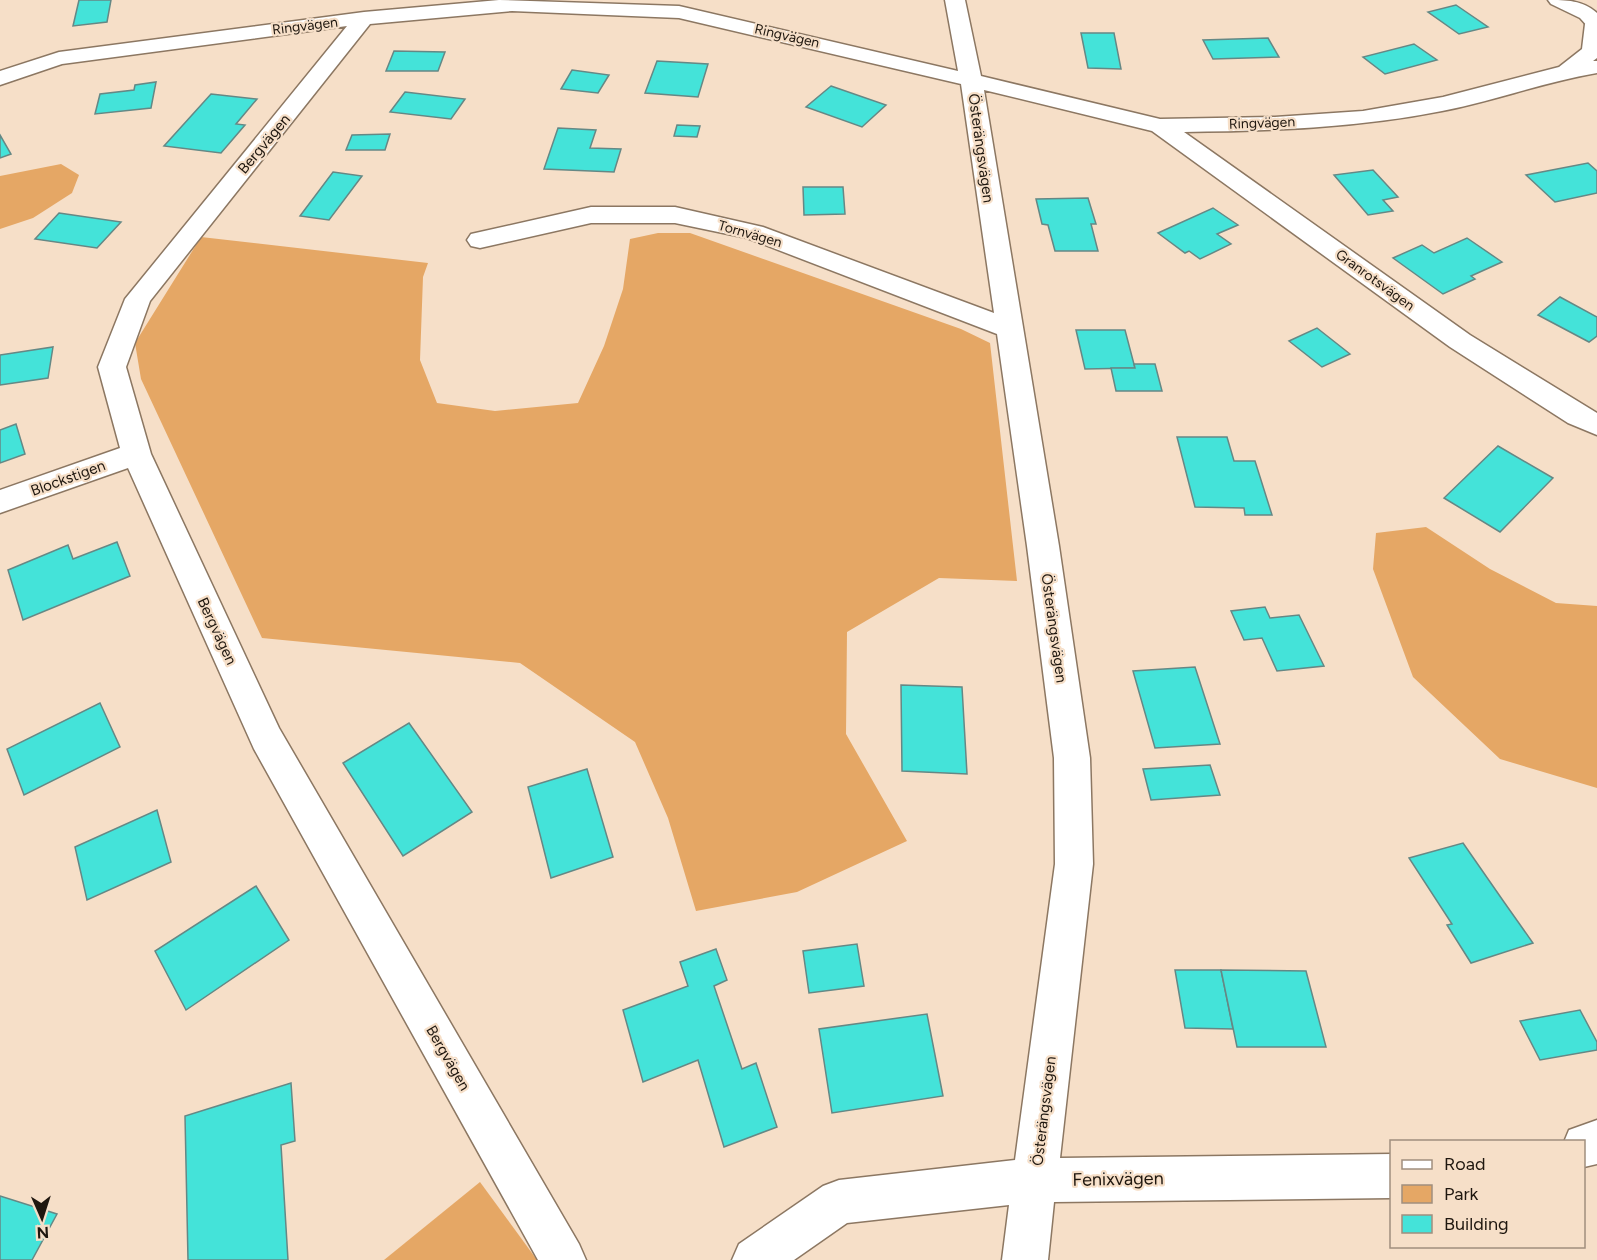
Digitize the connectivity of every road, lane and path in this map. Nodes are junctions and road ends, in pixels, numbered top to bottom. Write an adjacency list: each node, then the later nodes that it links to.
1 (955, 0): 9 (street, Österängsvägen)
2 (1558, 0): 4 (street)
3 (512, 2): 5 (street, Ringvägen); 9 (street, Ringvägen)
4 (1594, 16): 7 (street, Ringvägen)
5 (364, 18): 8 (street, Ringvägen); 14 (street, Bergvägen)
6 (1597, 67): 7 (street, Ringvägen)
7 (1567, 72): 10 (street, Ringvägen)
8 (0, 78)
9 (971, 80): 10 (street, Ringvägen); 12 (street, Österängsvägen)
10 (1160, 126): 13 (street, Granrotsvägen)
11 (480, 240): 12 (street, Tornvägen)
12 (1008, 328): 17 (street, Österängsvägen)
13 (1597, 425)
14 (136, 454): 15 (street, Blockstigen); 18 (street, Bergvägen)
15 (0, 502)
16 (1390, 1176): 17 (street, Fenixvägen)
17 (1036, 1180): 19 (street, Fenixvägen); 20 (street, Österängsvägen)
18 (563, 1260)
19 (755, 1260)
20 (1025, 1260)

